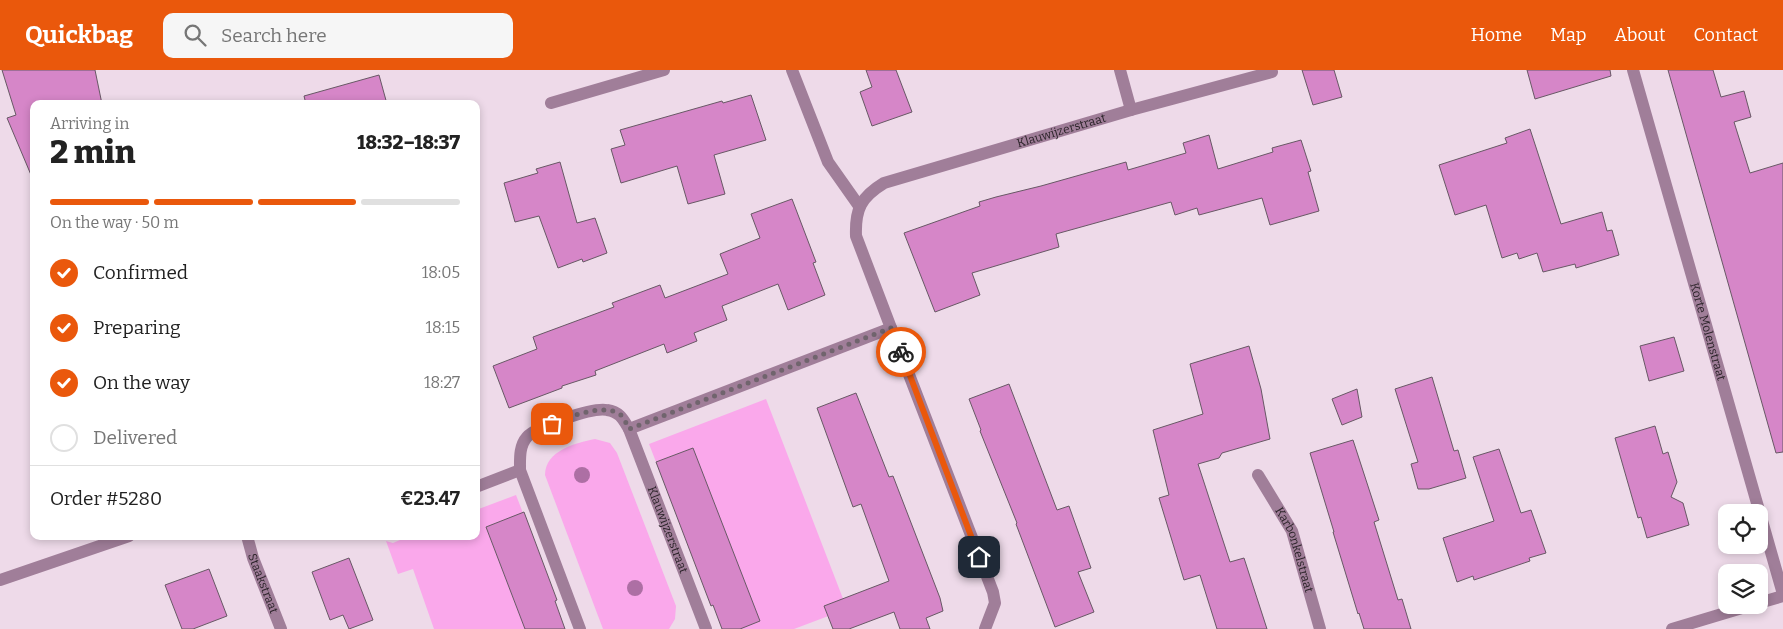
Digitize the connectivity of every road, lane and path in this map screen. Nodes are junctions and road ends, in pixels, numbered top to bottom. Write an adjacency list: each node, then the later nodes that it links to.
1 (664, 70): 6 (street)
2 (792, 70): 8 (street)
3 (1120, 70): 7 (street)
4 (1633, 70): 17 (street, Korte Molenstraat)
5 (1272, 72): 7 (street, Klauwijzerstraat)
6 (551, 103)
7 (1131, 110): 8 (street, Klauwijzerstraat)
8 (859, 206): 9 (street)
9 (891, 328): 10 (street); 23 (street)
10 (629, 429): 11 (street, Klauwijzerstraat); 22 (street, Klauwijzerstraat)
11 (520, 470): 13 (street); 21 (street, Klauwijzerstraat)
12 (1258, 475): 24 (street, Karbonkelstraat)
13 (480, 485)
14 (117, 540): 16 (street)
15 (249, 540): 20 (street, Staakstraat)
16 (0, 580)
17 (1783, 595): 18 (street)
18 (1768, 600)
19 (1722, 614): 25 (street)
20 (281, 629)
21 (580, 629)
22 (706, 629)
23 (985, 629)
24 (1320, 629)
25 (1672, 629)

